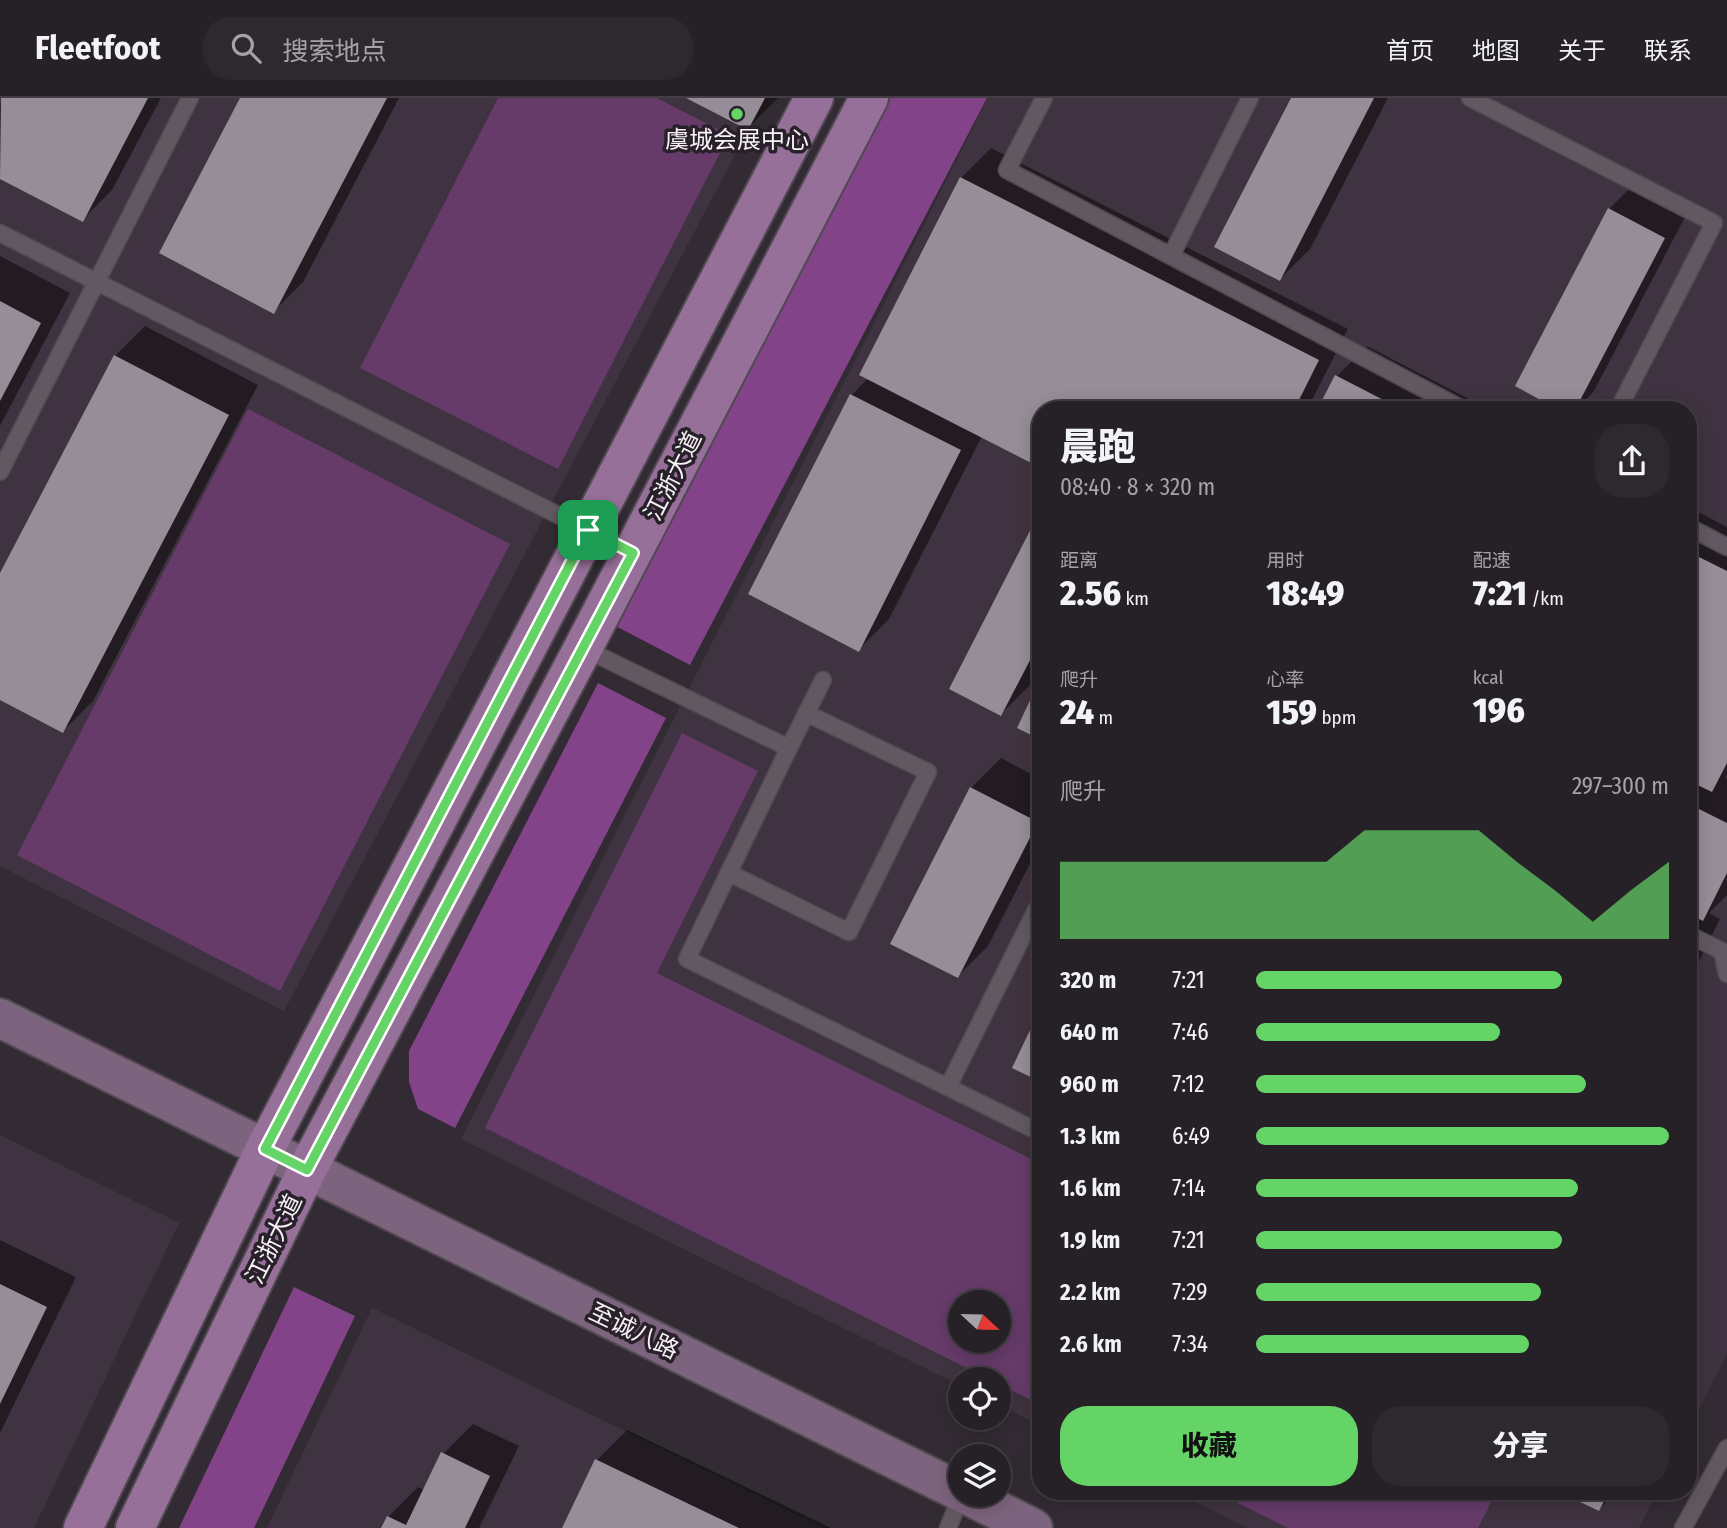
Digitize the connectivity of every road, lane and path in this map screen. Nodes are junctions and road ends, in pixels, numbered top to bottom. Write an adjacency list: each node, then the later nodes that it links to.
1 (190, 98): 9 (lane)
2 (814, 98): 13 (main road, 江浙大道)
3 (869, 98): 16 (main road, 江浙大道)
4 (1044, 98): 8 (lane)
5 (1250, 98): 8 (lane)
6 (1470, 98): 11 (lane)
7 (0, 233): 9 (lane)
8 (1171, 256): 10 (lane)
9 (97, 282): 12 (lane); 13 (lane)
10 (1447, 401)
11 (1623, 401)
12 (0, 472)
13 (588, 530): 16 (lane); 28 (main road, 江浙大道)
14 (1697, 531): 15 (lane)
15 (1727, 547)
16 (633, 553): 17 (main road, 江浙大道)
17 (583, 648): 20 (lane); 29 (main road, 江浙大道)
18 (823, 680): 19 (lane)
19 (806, 713): 20 (lane); 21 (lane)
20 (789, 748): 21 (lane)
21 (729, 873): 26 (lane)
22 (1032, 918): 26 (lane)
23 (1697, 939): 24 (lane)
24 (1727, 974)
25 (0, 1018): 28 (main road, 至诚八路)
26 (948, 1087): 27 (lane)
27 (1032, 1129)
28 (265, 1149): 29 (main road, 至诚八路); 34 (main road, 江浙大道)
29 (307, 1170): 31 (main road, 至诚八路); 35 (main road, 江浙大道)
30 (1727, 1448): 38 (lane)
31 (948, 1487)
32 (957, 1507): 36 (lane)
33 (990, 1507): 37 (main road, 至诚八路)
34 (83, 1528)
35 (135, 1528)
36 (948, 1528)
37 (1033, 1528)
38 (1683, 1528)

